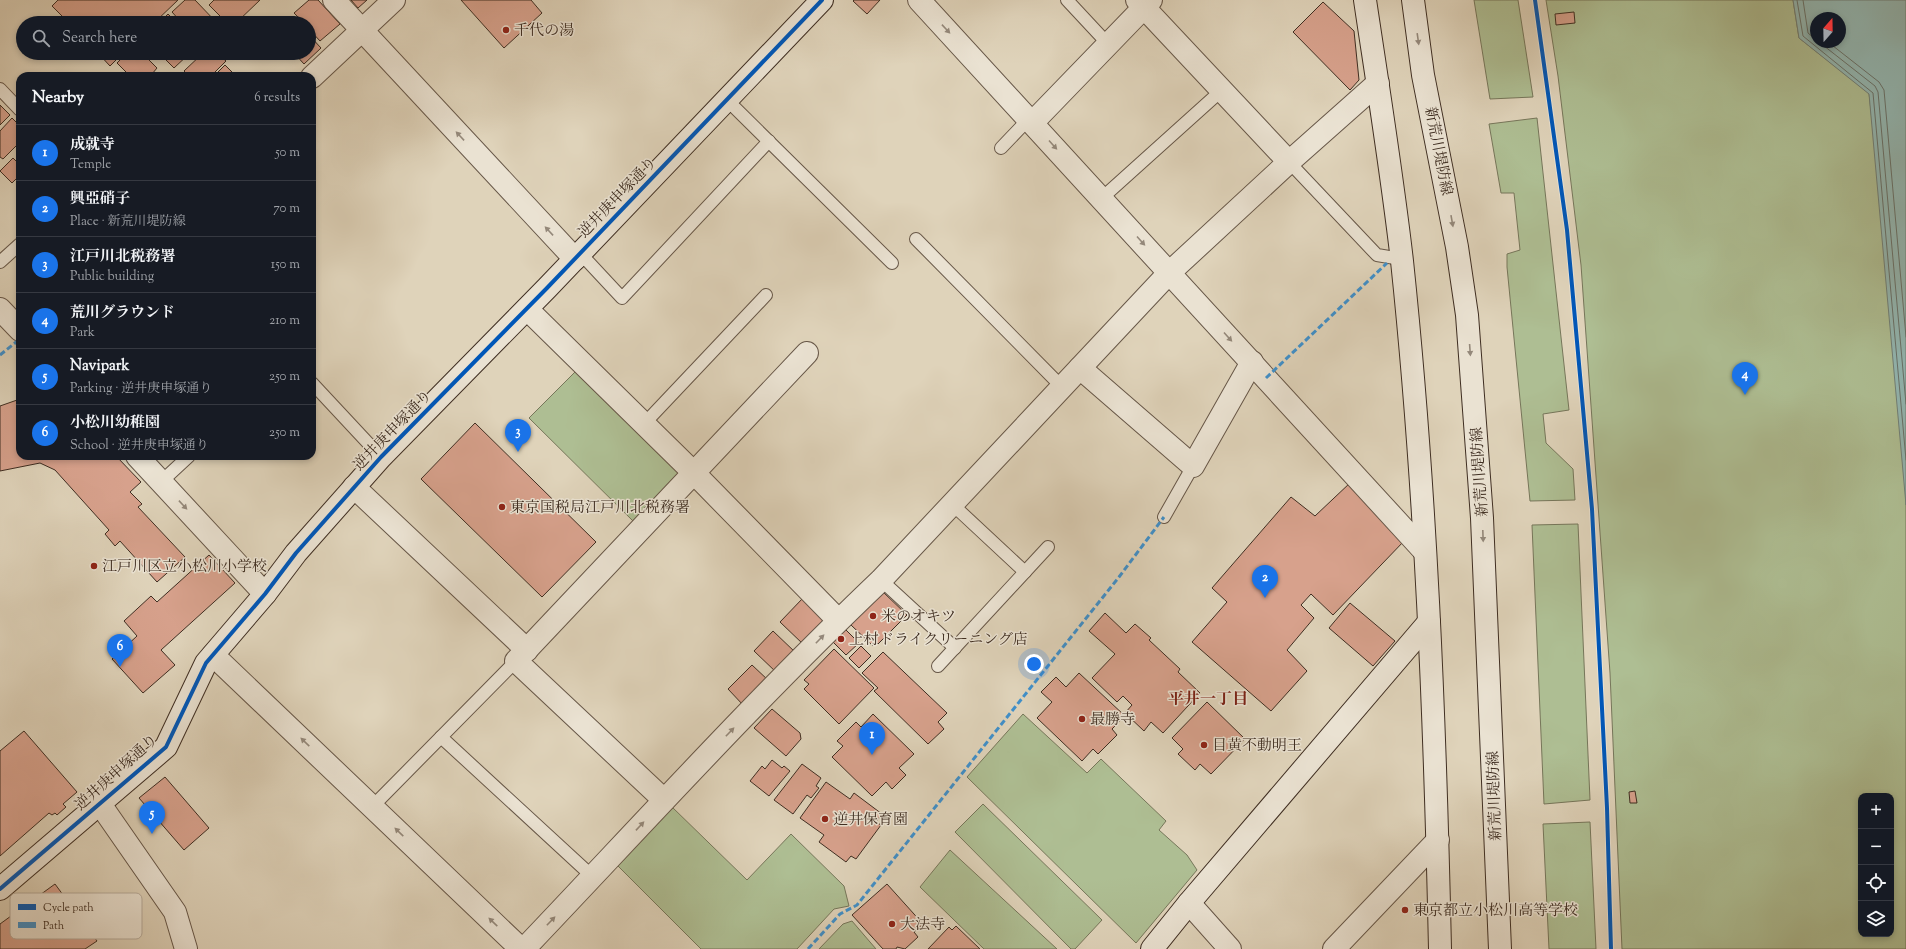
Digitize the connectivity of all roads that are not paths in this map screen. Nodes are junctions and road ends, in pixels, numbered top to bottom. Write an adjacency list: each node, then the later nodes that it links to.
1 (334, 0): 9 (street)
2 (394, 0): 9 (street)
3 (822, 0): 15 (street, 逆井庚申塚通り)
4 (919, 0): 17 (street, one-way to 17)
5 (1067, 0): 10 (lane)
6 (1365, 0): 12 (street)
7 (1412, 0): 74 (street, 新荒川堤防線, one-way to 74)
8 (1144, 2): 10 (street); 14 (street)
9 (362, 30): 11 (street); 24 (street, one-way to 9)
10 (1108, 44): 17 (street)
11 (316, 74)
12 (1378, 83): 20 (street); 25 (street)
13 (0, 89): 16 (lane)
14 (1222, 90): 20 (street); 21 (lane)
15 (727, 100): 18 (lane); 24 (street, 逆井庚申塚通り)
16 (16, 106)
17 (1033, 122): 19 (lane); 21 (street, one-way to 21)
18 (769, 141): 24 (lane); 27 (lane)
19 (1001, 148)
20 (1289, 162): 25 (lane); 28 (street)
21 (1102, 198): 28 (street, one-way to 28)
22 (916, 239): 37 (lane)
23 (16, 248): 26 (lane)
24 (578, 256): 31 (street, 逆井庚申塚通り)
25 (1401, 259): 49 (street)
26 (0, 262)
27 (892, 263)
28 (1170, 273): 34 (street, one-way to 34); 35 (street)
29 (766, 295): 38 (lane)
30 (0, 309): 32 (street)
31 (528, 309): 38 (street); 39 (street, 逆井庚申塚通り)
32 (16, 326)
33 (807, 353): 43 (street)
34 (1252, 362): 42 (street); 49 (street)
35 (1080, 368): 37 (street); 42 (street)
36 (316, 387): 39 (lane)
37 (1062, 387): 46 (street)
38 (644, 424): 43 (street)
39 (381, 457): 45 (street, 逆井庚申塚通り)
40 (141, 460): 44 (street)
41 (185, 460): 44 (lane)
42 (1193, 466): 47 (lane)
43 (694, 473): 53 (street); 57 (street)
44 (161, 482): 52 (street, one-way to 52)
45 (354, 487): 52 (street, 逆井庚申塚通り); 57 (street)
46 (952, 504): 50 (lane); 51 (street)
47 (1164, 517)
48 (1048, 547): 50 (lane)
49 (1425, 552): 54 (street)
50 (1025, 572): 55 (lane)
51 (881, 580): 53 (street); 55 (lane)
52 (265, 594): 56 (street, 逆井庚申塚通り)
53 (838, 620): 60 (street, one-way to 53)
54 (1429, 622): 63 (street); 66 (street)
55 (955, 648): 58 (lane)
56 (213, 655): 61 (street, 逆井庚申塚通り); 62 (street, one-way to 56)
57 (522, 655): 59 (lane); 60 (street)
58 (938, 666)
59 (441, 737): 62 (lane); 64 (lane)
60 (664, 800): 64 (street, one-way to 60)
61 (100, 804): 65 (street, 逆井庚申塚通り); 67 (street)
62 (372, 807): 68 (street, one-way to 62)
63 (1438, 840): 72 (street); 73 (street)
64 (592, 877): 69 (street, one-way to 64)
65 (0, 889)
66 (1189, 903): 70 (street); 71 (street)
67 (186, 949)
68 (521, 949)
69 (524, 949)
70 (1152, 949)
71 (1230, 949)
72 (1334, 949)
73 (1440, 949)
74 (1500, 949)

